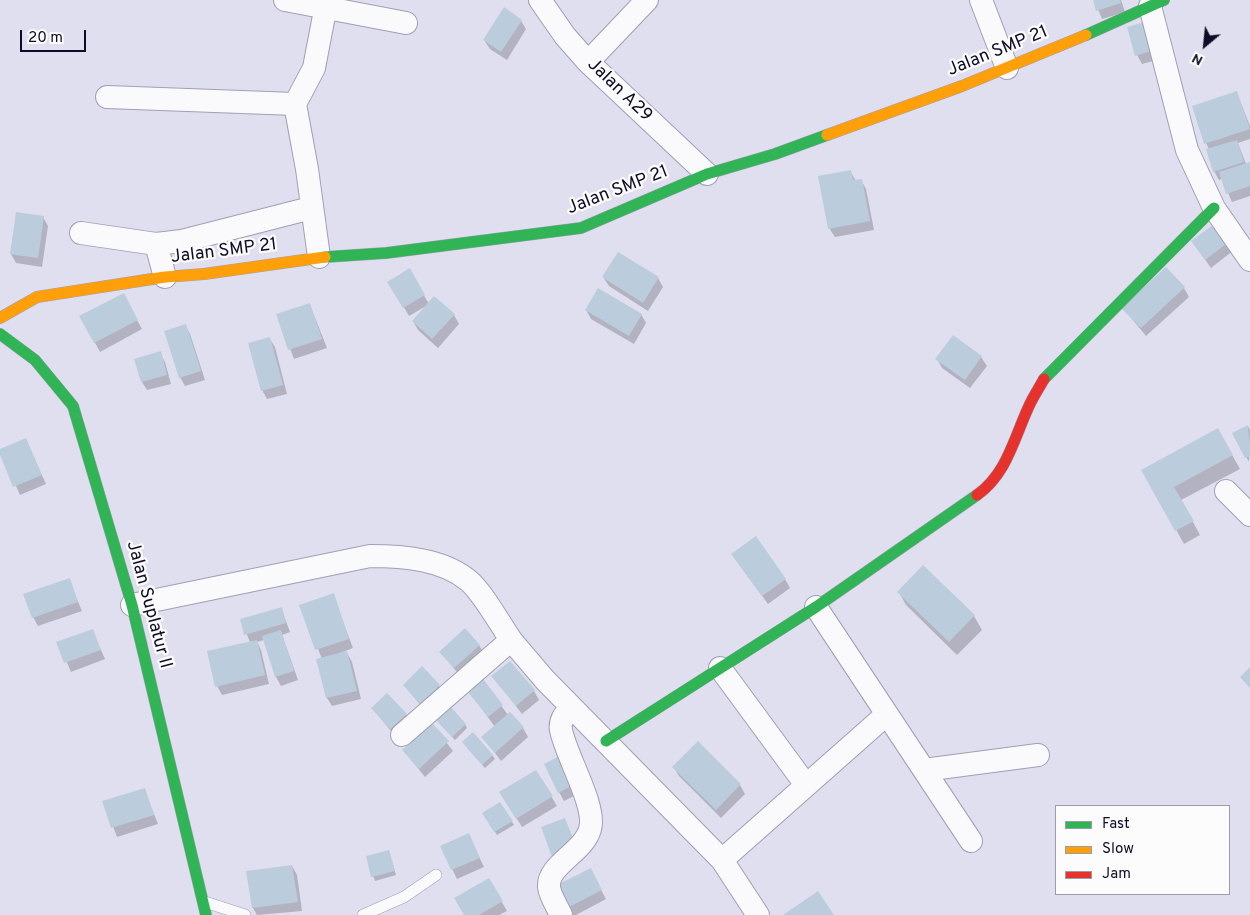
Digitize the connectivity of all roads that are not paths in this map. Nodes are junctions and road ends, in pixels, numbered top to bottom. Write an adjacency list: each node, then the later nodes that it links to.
1 (285, 0): 6 (street)
2 (540, 0): 8 (street, Jalan A29)
3 (981, 0): 9 (street)
4 (644, 1): 8 (street)
5 (1160, 2): 9 (street, Jalan SMP 21); 14 (street)
6 (326, 4): 7 (street); 11 (street)
7 (406, 23)
8 (588, 62): 12 (street, Jalan A29)
9 (1007, 68): 12 (street, Jalan SMP 21)
10 (107, 97): 11 (street)
11 (295, 104): 13 (street)
12 (707, 174): 17 (street, Jalan SMP 21)
13 (311, 208): 16 (street); 17 (street)
14 (1214, 208): 18 (street); 25 (street)
15 (81, 233): 16 (street)
16 (156, 244): 19 (street)
17 (319, 257): 19 (street, Jalan SMP 21)
18 (1250, 260)
19 (165, 277): 20 (street, Jalan SMP 21)
20 (0, 318)
21 (0, 334): 24 (street, Jalan Suplatur II)
22 (1226, 491): 23 (street)
23 (1250, 515)
24 (132, 605): 26 (street); 38 (street, Jalan Suplatur II)
25 (816, 606): 27 (street); 29 (street)
26 (511, 640): 28 (street); 30 (street)
27 (720, 668): 31 (street); 34 (street)
28 (571, 707): 31 (street); 42 (street)
29 (887, 714): 33 (street); 34 (street)
30 (402, 735)
31 (606, 741): 36 (street)
32 (1038, 755): 33 (street)
33 (924, 770): 35 (street)
34 (806, 785): 36 (street)
35 (971, 842)
36 (722, 860): 43 (street)
37 (436, 875): 41 (lane)
38 (204, 901): 39 (street, Jalan Suplatur II); 40 (lane)
39 (206, 915)
40 (245, 915)
41 (363, 915)
42 (561, 915)
43 (758, 915)

